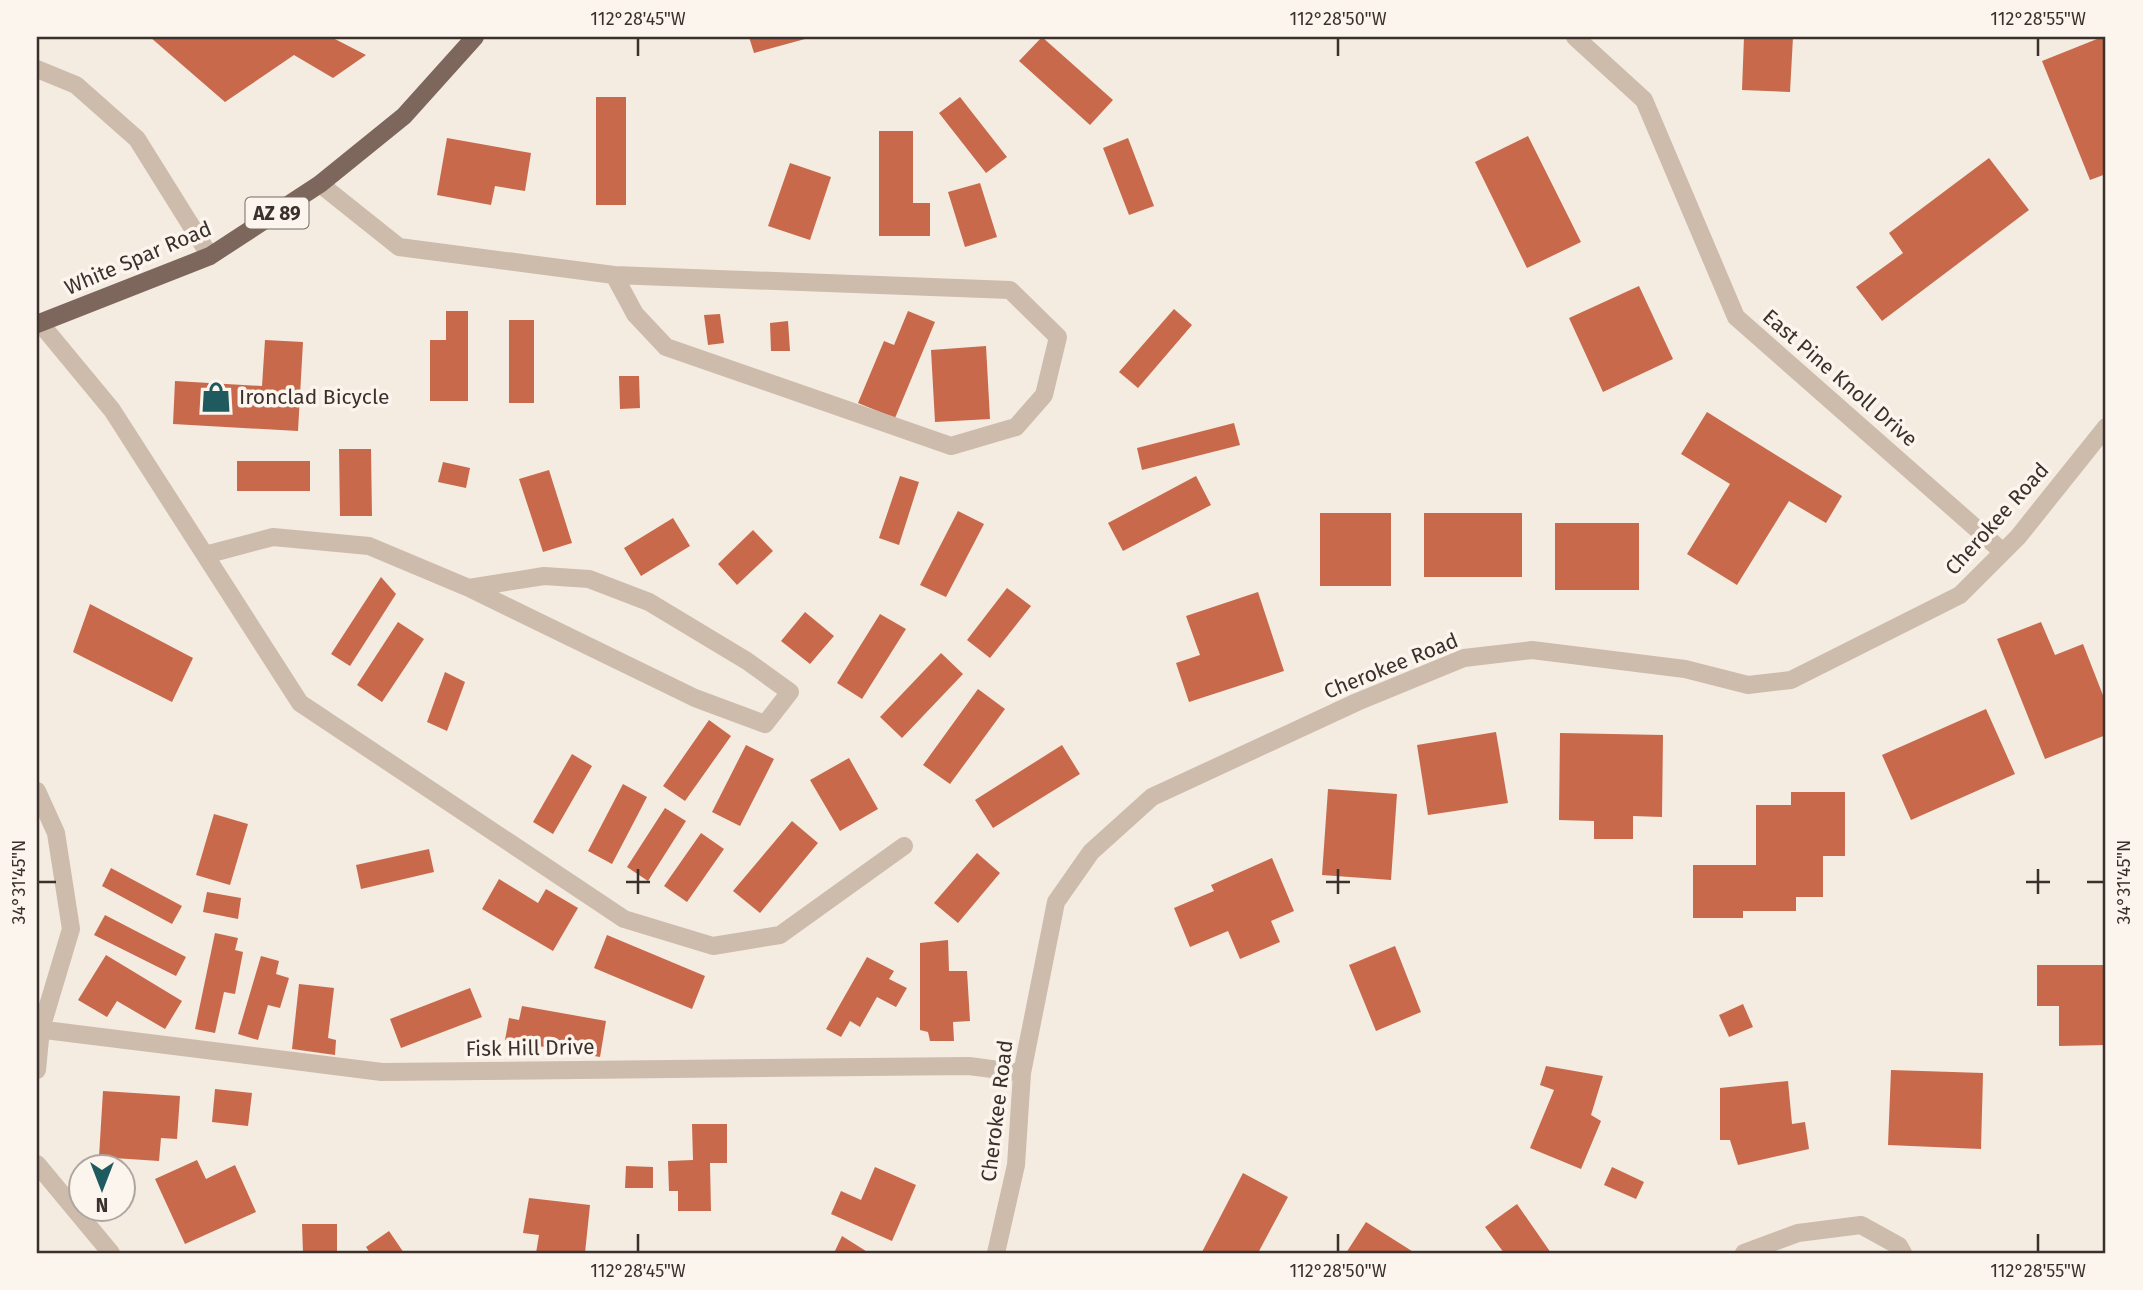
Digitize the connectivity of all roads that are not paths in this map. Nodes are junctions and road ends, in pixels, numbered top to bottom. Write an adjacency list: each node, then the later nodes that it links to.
1 (475, 37): 4 (main road, White Spar Road / AZ 89)
2 (1575, 37): 9 (street, East Pine Knoll Drive)
3 (37, 69): 5 (street)
4 (320, 184): 5 (main road, White Spar Road / AZ 89); 6 (street)
5 (210, 256): 7 (main road, White Spar Road / AZ 89)
6 (614, 275): 6 (street)
7 (38, 324): 10 (street)
8 (2106, 427): 9 (street, Cherokee Road)
9 (2003, 552): 16 (street, Cherokee Road)
10 (205, 555): 11 (street); 13 (street)
11 (469, 588): 11 (street)
12 (37, 791): 14 (street)
13 (904, 846)
14 (39, 1029): 15 (street); 16 (street, Fisk Hill Drive)
15 (37, 1070)
16 (1022, 1073): 19 (street, Cherokee Road)
17 (37, 1164): 18 (street)
18 (111, 1253)
19 (996, 1253)
20 (1744, 1253): 21 (street)
21 (1903, 1253)

